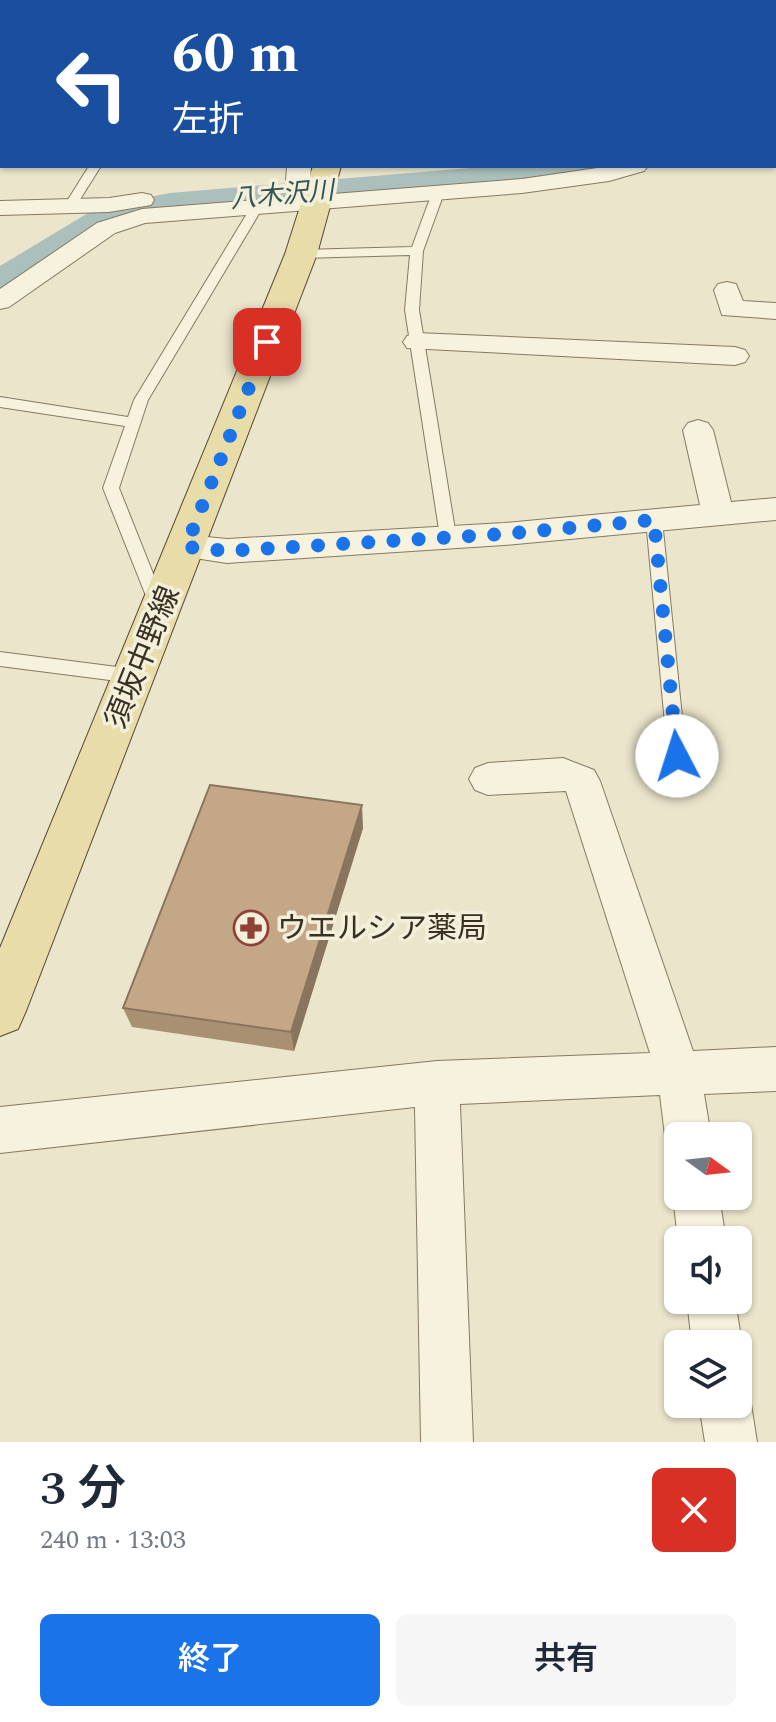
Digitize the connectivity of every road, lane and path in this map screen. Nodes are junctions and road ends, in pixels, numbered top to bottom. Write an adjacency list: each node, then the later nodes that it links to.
1 (94, 168): 7 (lane)
2 (477, 168): 4 (street)
3 (629, 168): 5 (street)
4 (315, 182): 5 (street); 6 (street); 8 (street); 11 (main road, 須坂中野線)
5 (438, 193): 10 (lane)
6 (109, 205): 7 (street); 12 (street)
7 (70, 206): 9 (street)
8 (257, 207): 14 (street); 19 (lane)
9 (0, 208)
10 (417, 251): 11 (lane); 16 (lane)
11 (301, 254): 25 (main road, 須坂中野線)
12 (0, 273)
13 (727, 290): 15 (street)
14 (0, 301)
15 (776, 311)
16 (417, 342): 17 (street); 24 (lane)
17 (735, 356)
18 (0, 402): 19 (lane)
19 (133, 423): 26 (lane)
20 (698, 430): 22 (street)
21 (776, 509): 22 (street)
22 (718, 515): 23 (street)
23 (654, 520): 24 (street); 29 (lane)
24 (448, 536): 25 (street)
25 (186, 547): 26 (main road, 須坂中野線)
26 (160, 613): 28 (main road, 須坂中野線)
27 (0, 659): 28 (lane)
28 (133, 676): 31 (main road, 須坂中野線)
29 (677, 756)
30 (488, 779): 33 (street)
31 (0, 1011)
32 (776, 1069): 33 (street)
33 (679, 1074): 34 (street); 35 (street)
34 (437, 1083): 36 (street); 38 (street)
35 (686, 1122)
36 (0, 1130)
37 (727, 1418): 39 (street)
38 (447, 1442)
39 (731, 1442)

